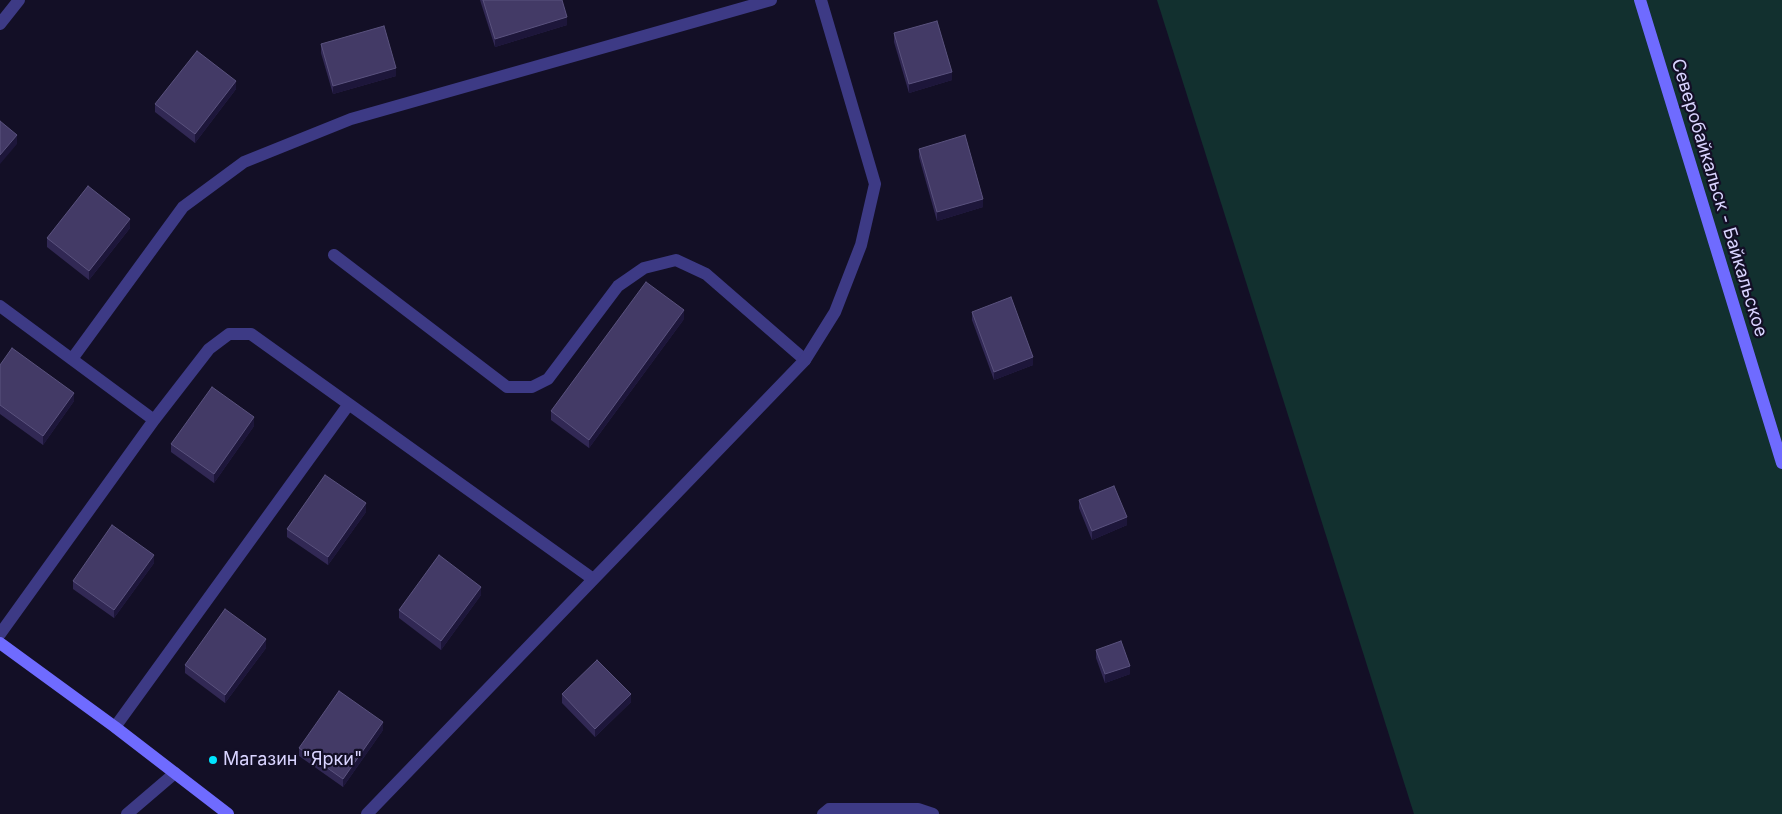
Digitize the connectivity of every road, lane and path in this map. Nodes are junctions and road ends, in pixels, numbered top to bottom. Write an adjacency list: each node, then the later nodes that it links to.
1 (18, 0): 5 (street)
2 (771, 0): 8 (street)
3 (821, 0): 9 (street)
4 (1640, 0): 12 (street, Северобайкальск - Байкальское)
5 (0, 24)
6 (334, 255): 9 (street)
7 (0, 306): 8 (street)
8 (72, 359): 11 (street)
9 (805, 360): 13 (street)
10 (349, 404): 11 (street); 13 (street); 16 (street)
11 (154, 420): 14 (street)
12 (1782, 463)
13 (594, 579): 20 (street)
14 (0, 634)
15 (0, 643): 16 (street)
16 (115, 727): 17 (street)
17 (175, 772): 18 (street); 19 (street)
18 (128, 814)
19 (228, 814)
20 (367, 814)
21 (823, 814): 22 (street)
22 (933, 814)

